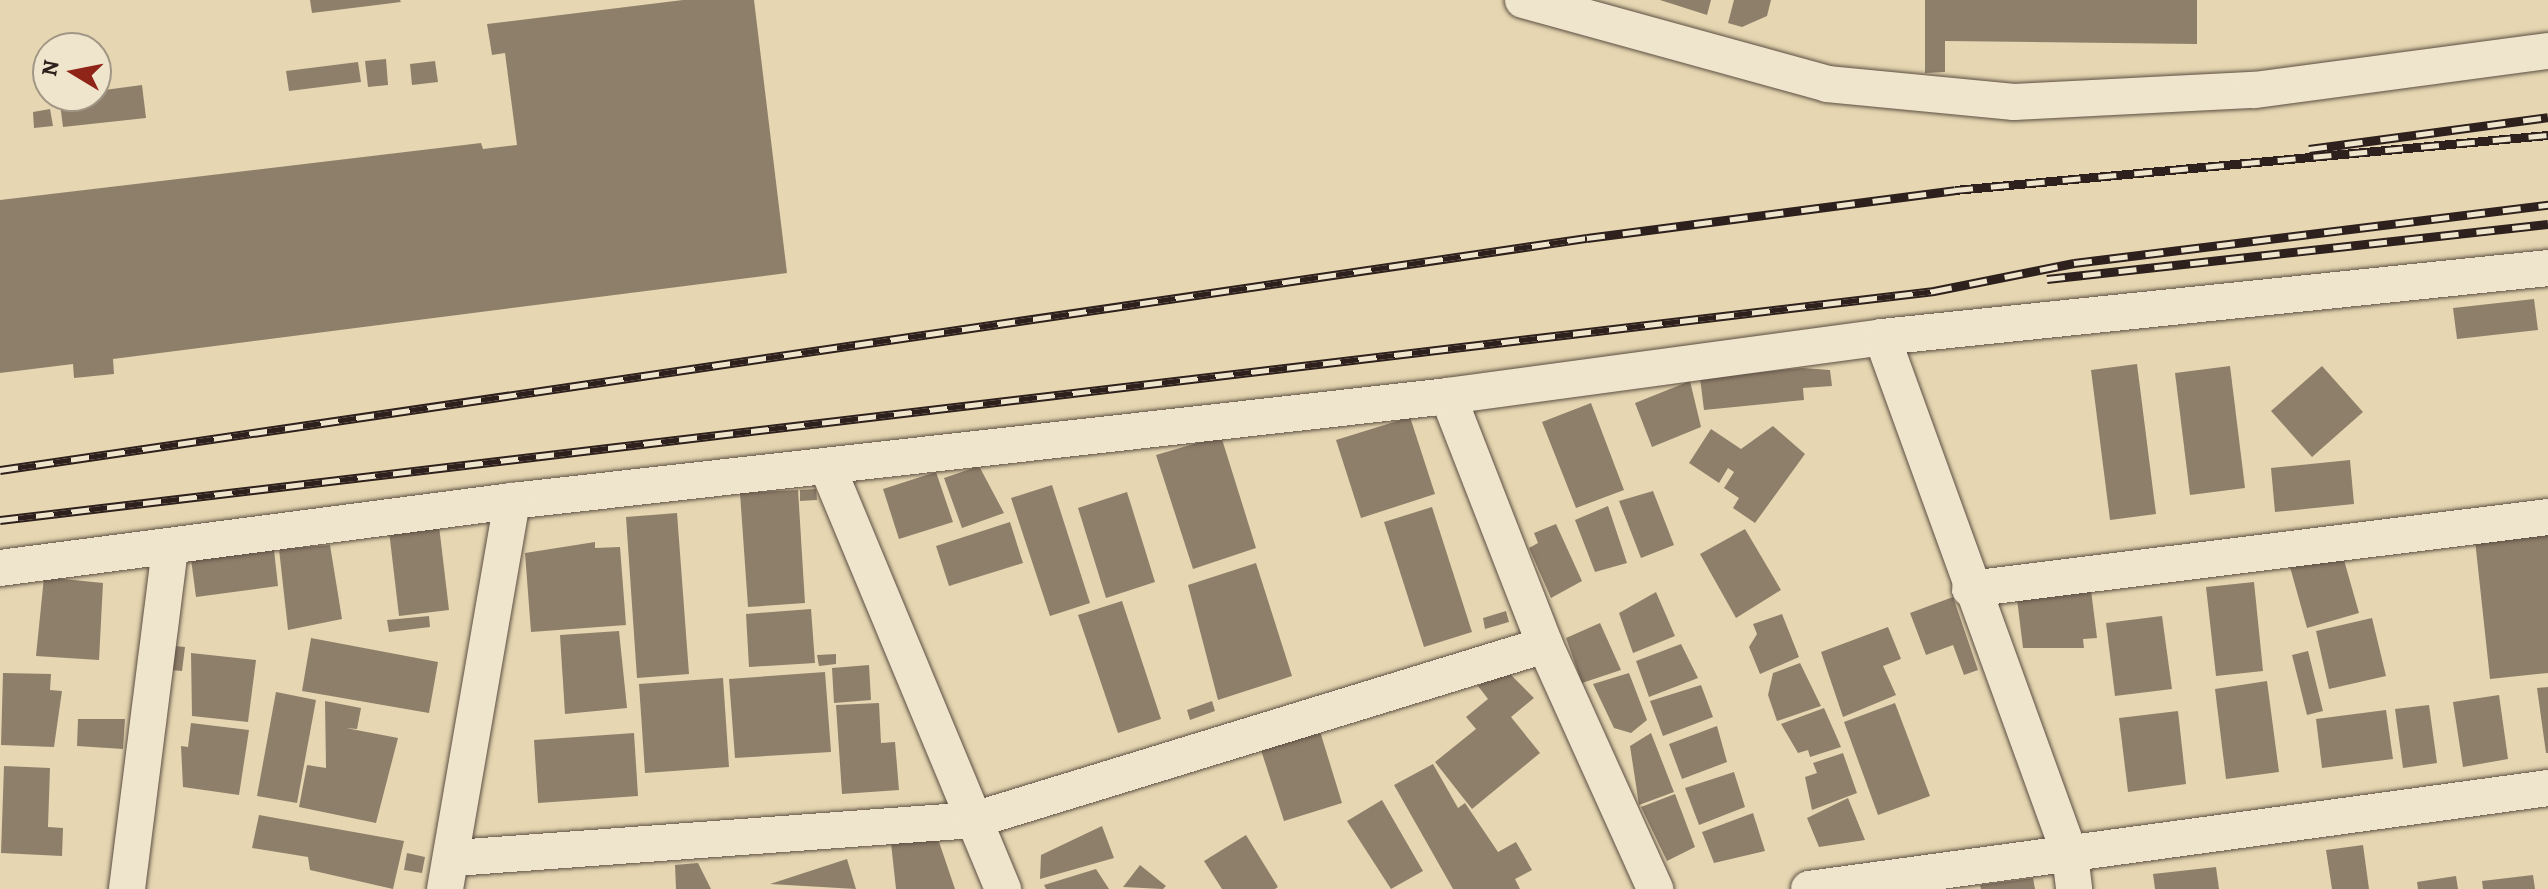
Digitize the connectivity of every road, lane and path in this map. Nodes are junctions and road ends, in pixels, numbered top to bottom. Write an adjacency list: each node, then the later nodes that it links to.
1 (1523, 0): 2 (street)
2 (2548, 51)
3 (2548, 268): 4 (street)
4 (1882, 337): 5 (street); 11 (street)
5 (1448, 396): 6 (street); 12 (street)
6 (829, 471): 7 (street); 14 (street)
7 (512, 501): 9 (street); 16 (street)
8 (2548, 517): 11 (street)
9 (170, 550): 10 (street); 17 (street)
10 (0, 568)
11 (1970, 589): 15 (street)
12 (1545, 645): 14 (street); 19 (street)
13 (2548, 788): 15 (street)
14 (974, 820): 16 (street); 18 (street)
15 (2072, 872): 20 (street)
16 (450, 874)
17 (127, 889)
18 (1003, 889)
19 (1655, 889)
20 (1809, 889)

